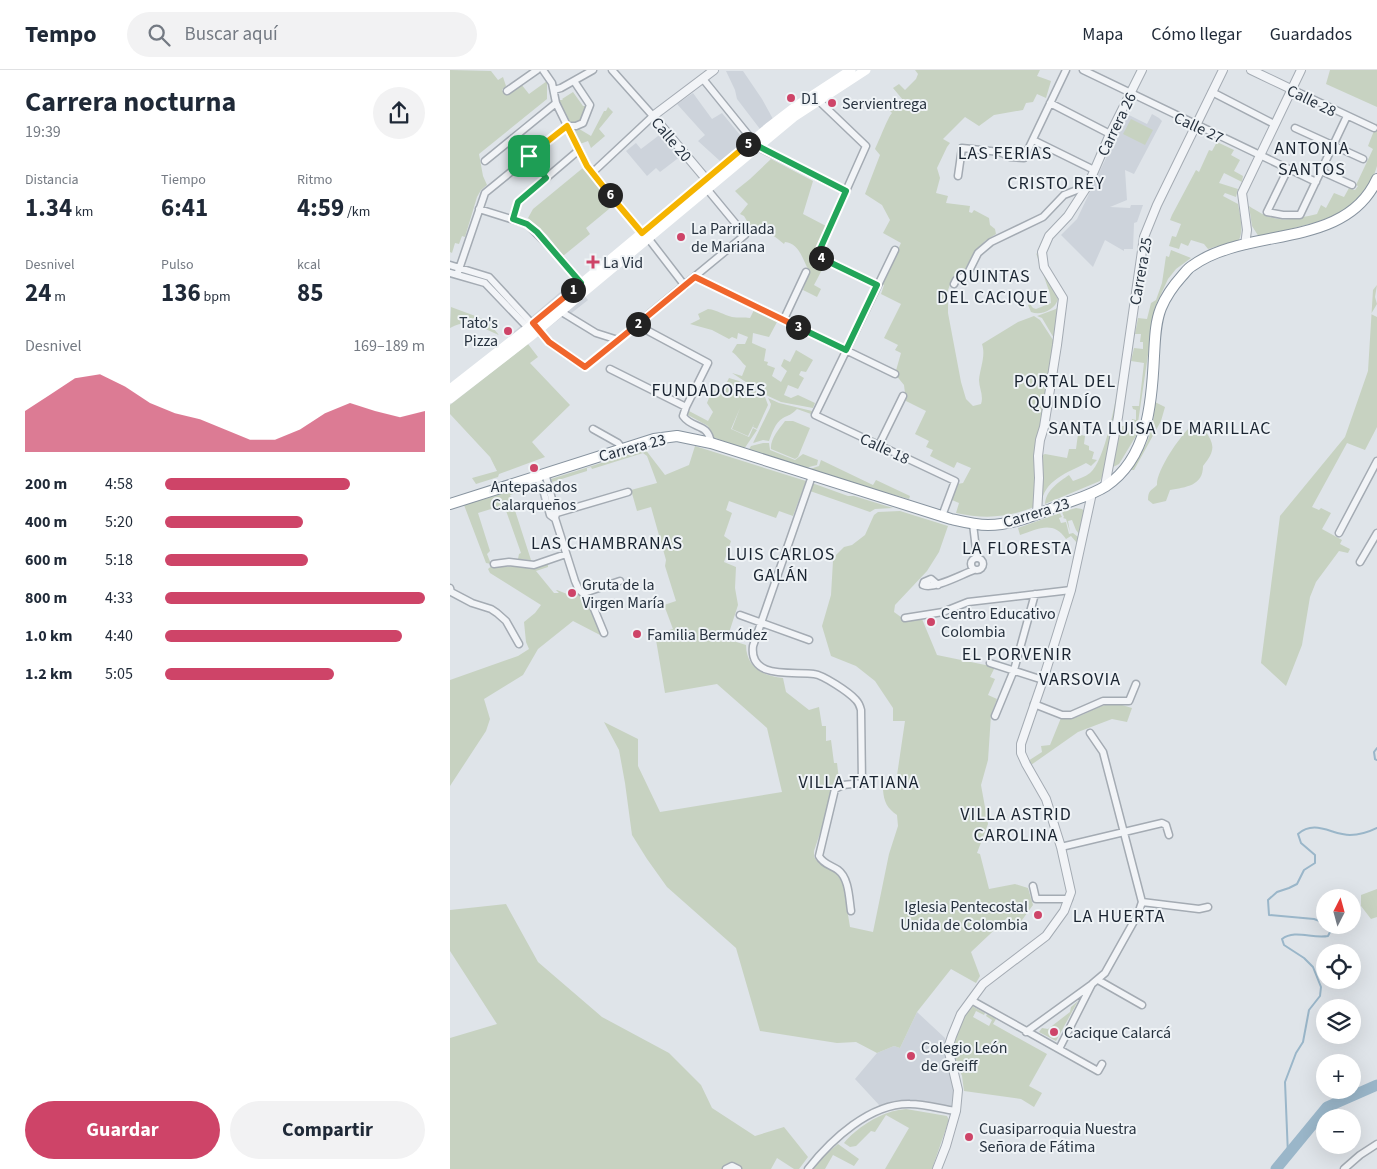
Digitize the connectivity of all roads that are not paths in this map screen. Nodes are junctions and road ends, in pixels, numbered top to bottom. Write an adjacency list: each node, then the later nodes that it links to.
1 (537, 70): 18 (street)
2 (543, 70): 16 (street)
3 (593, 70): 15 (street)
4 (612, 70): 24 (street, Calle 20)
5 (714, 70): 14 (street)
6 (866, 70): 13 (main road)
7 (1066, 70): 23 (street)
8 (1083, 70): 20 (street, Calle 27)
9 (1142, 70): 20 (street, Carrera 26)
10 (1223, 70): 19 (street, Carrera 25)
11 (1251, 70): 17 (street, Calle 28)
12 (1301, 70): 17 (street)
13 (853, 72): 21 (main road); 34 (main road)
14 (703, 78): 24 (street); 34 (street)
15 (574, 81): 16 (street); 28 (street)
16 (554, 90): 22 (street)
17 (1291, 90): 25 (street, Calle 28); 26 (street)
18 (507, 91)
19 (1212, 92): 26 (street); 27 (street, Carrera 25)
20 (1130, 94): 27 (street, Calle 27); 31 (street, Carrera 26)
21 (819, 101): 34 (main road); 52 (street)
22 (556, 103): 28 (street); 32 (street)
23 (1050, 103): 31 (street); 33 (street)
24 (653, 116): 44 (street); 49 (street, Calle 20)
25 (1347, 116): 30 (street, Calle 28); 35 (street)
26 (1274, 124): 37 (street)
27 (1196, 125): 37 (street, Calle 27); 89 (street, Carrera 25)
28 (567, 126): 36 (street); 38 (street)
29 (1295, 128): 35 (street)
30 (1374, 128)
31 (1110, 134): 42 (street, Carrera 26)
32 (513, 138): 38 (street); 40 (street)
33 (1033, 140): 42 (street); 45 (street)
34 (755, 144): 49 (main road); 52 (street)
35 (1333, 146): 39 (street); 43 (street)
36 (579, 150): 44 (street); 46 (street)
37 (1260, 155): 41 (street, Calle 27); 55 (street)
38 (529, 156): 46 (street); 53 (street)
39 (1364, 160)
40 (485, 161)
41 (1288, 169): 48 (street, Calle 27); 48 (street)
42 (1094, 170): 50 (street, Carrera 26)
43 (1321, 171): 48 (street); 51 (street)
44 (592, 173): 56 (street)
45 (958, 176)
46 (546, 178): 54 (street)
47 (1377, 179): 57 (highway, Carrera 23)
48 (1316, 182)
49 (706, 184): 56 (main road); 65 (street, Calle 20)
50 (1088, 185): 67 (street); 95 (street, Carrera 26)
51 (1352, 185)
52 (846, 191): 68 (street)
53 (479, 209): 54 (street); 61 (street)
54 (513, 219): 66 (street)
55 (1247, 230): 57 (street); 58 (street)
56 (645, 236): 66 (main road); 69 (street); 70 (main road)
57 (1256, 242): 58 (highway, Carrera 23)
58 (1245, 245): 89 (highway, Carrera 23)
59 (895, 250): 68 (street)
60 (450, 265): 61 (street)
61 (460, 268): 64 (street); 73 (street)
62 (806, 272): 71 (street)
63 (450, 273): 64 (street)
64 (457, 275): 73 (street)
65 (695, 277): 69 (street); 71 (street)
66 (581, 283): 73 (main road)
67 (954, 284)
68 (877, 285): 75 (street)
69 (685, 286): 72 (street)
70 (560, 311): 73 (main road); 74 (street)
71 (784, 319): 75 (street)
72 (637, 325): 74 (street); 81 (street)
73 (533, 328): 74 (street); 78 (main road); 80 (main road)
74 (618, 340)
75 (846, 350): 77 (street); 84 (street, Calle 18)
76 (610, 370): 81 (street)
77 (895, 374)
78 (450, 388)
79 (903, 396): 84 (street)
80 (450, 398)
81 (686, 407): 83 (street)
82 (593, 429): 85 (street)
83 (711, 443): 85 (highway, Carrera 23); 88 (highway, Carrera 23)
84 (879, 445): 97 (street, Calle 18)
85 (622, 448): 87 (highway, Carrera 23)
86 (1377, 460): 99 (street)
87 (541, 475): 92 (highway, Carrera 23); 96 (street)
88 (812, 476): 97 (highway, Carrera 23); 112 (street)
89 (1106, 486): 91 (highway, Carrera 23)
90 (628, 492): 96 (street)
91 (1092, 493): 95 (highway, Carrera 23); 107 (street)
92 (468, 499): 93 (highway, Carrera 23); 94 (highway, Carrera 23)
93 (450, 500)
94 (450, 504)
95 (1037, 514): 98 (highway, Carrera 23)
96 (554, 516): 101 (street)
97 (942, 516): 98 (highway, Carrera 23)
98 (973, 524): 105 (street)
99 (1339, 533)
100 (1377, 533): 102 (street)
101 (566, 554): 103 (street); 108 (street)
102 (1360, 562)
103 (494, 564)
104 (620, 581): 108 (street)
105 (938, 585)
106 (450, 588): 115 (street)
107 (1071, 590): 109 (street); 118 (street)
108 (584, 593): 113 (street)
109 (1035, 594): 111 (street); 117 (street)
110 (740, 615): 112 (street)
111 (906, 618)
112 (761, 622): 114 (street); 130 (street)
113 (604, 633)
114 (809, 640)
115 (520, 644)
116 (990, 663): 117 (street)
117 (1014, 670): 118 (street); 121 (street)
118 (1043, 680): 120 (street)
119 (1136, 684): 120 (street)
120 (1034, 704): 125 (street)
121 (995, 716)
122 (1090, 733): 123 (street)
123 (1125, 831): 124 (street); 125 (street); 128 (street)
124 (1169, 835)
125 (1061, 847): 127 (street)
126 (1033, 886): 127 (street)
127 (1069, 900): 132 (street)
128 (1142, 902): 129 (street); 131 (street)
129 (1208, 907)
130 (851, 911)
131 (1095, 982): 133 (street); 134 (street); 135 (street)
132 (971, 1000): 134 (street); 137 (street)
133 (1142, 1004)
134 (1026, 1032): 135 (street)
135 (1060, 1049): 136 (street)
136 (1102, 1064)
137 (956, 1111): 141 (street); 142 (street)
138 (1377, 1144): 143 (street)
139 (726, 1169): 140 (street)
140 (738, 1169)
141 (808, 1169)
142 (937, 1169)
143 (1344, 1169)

